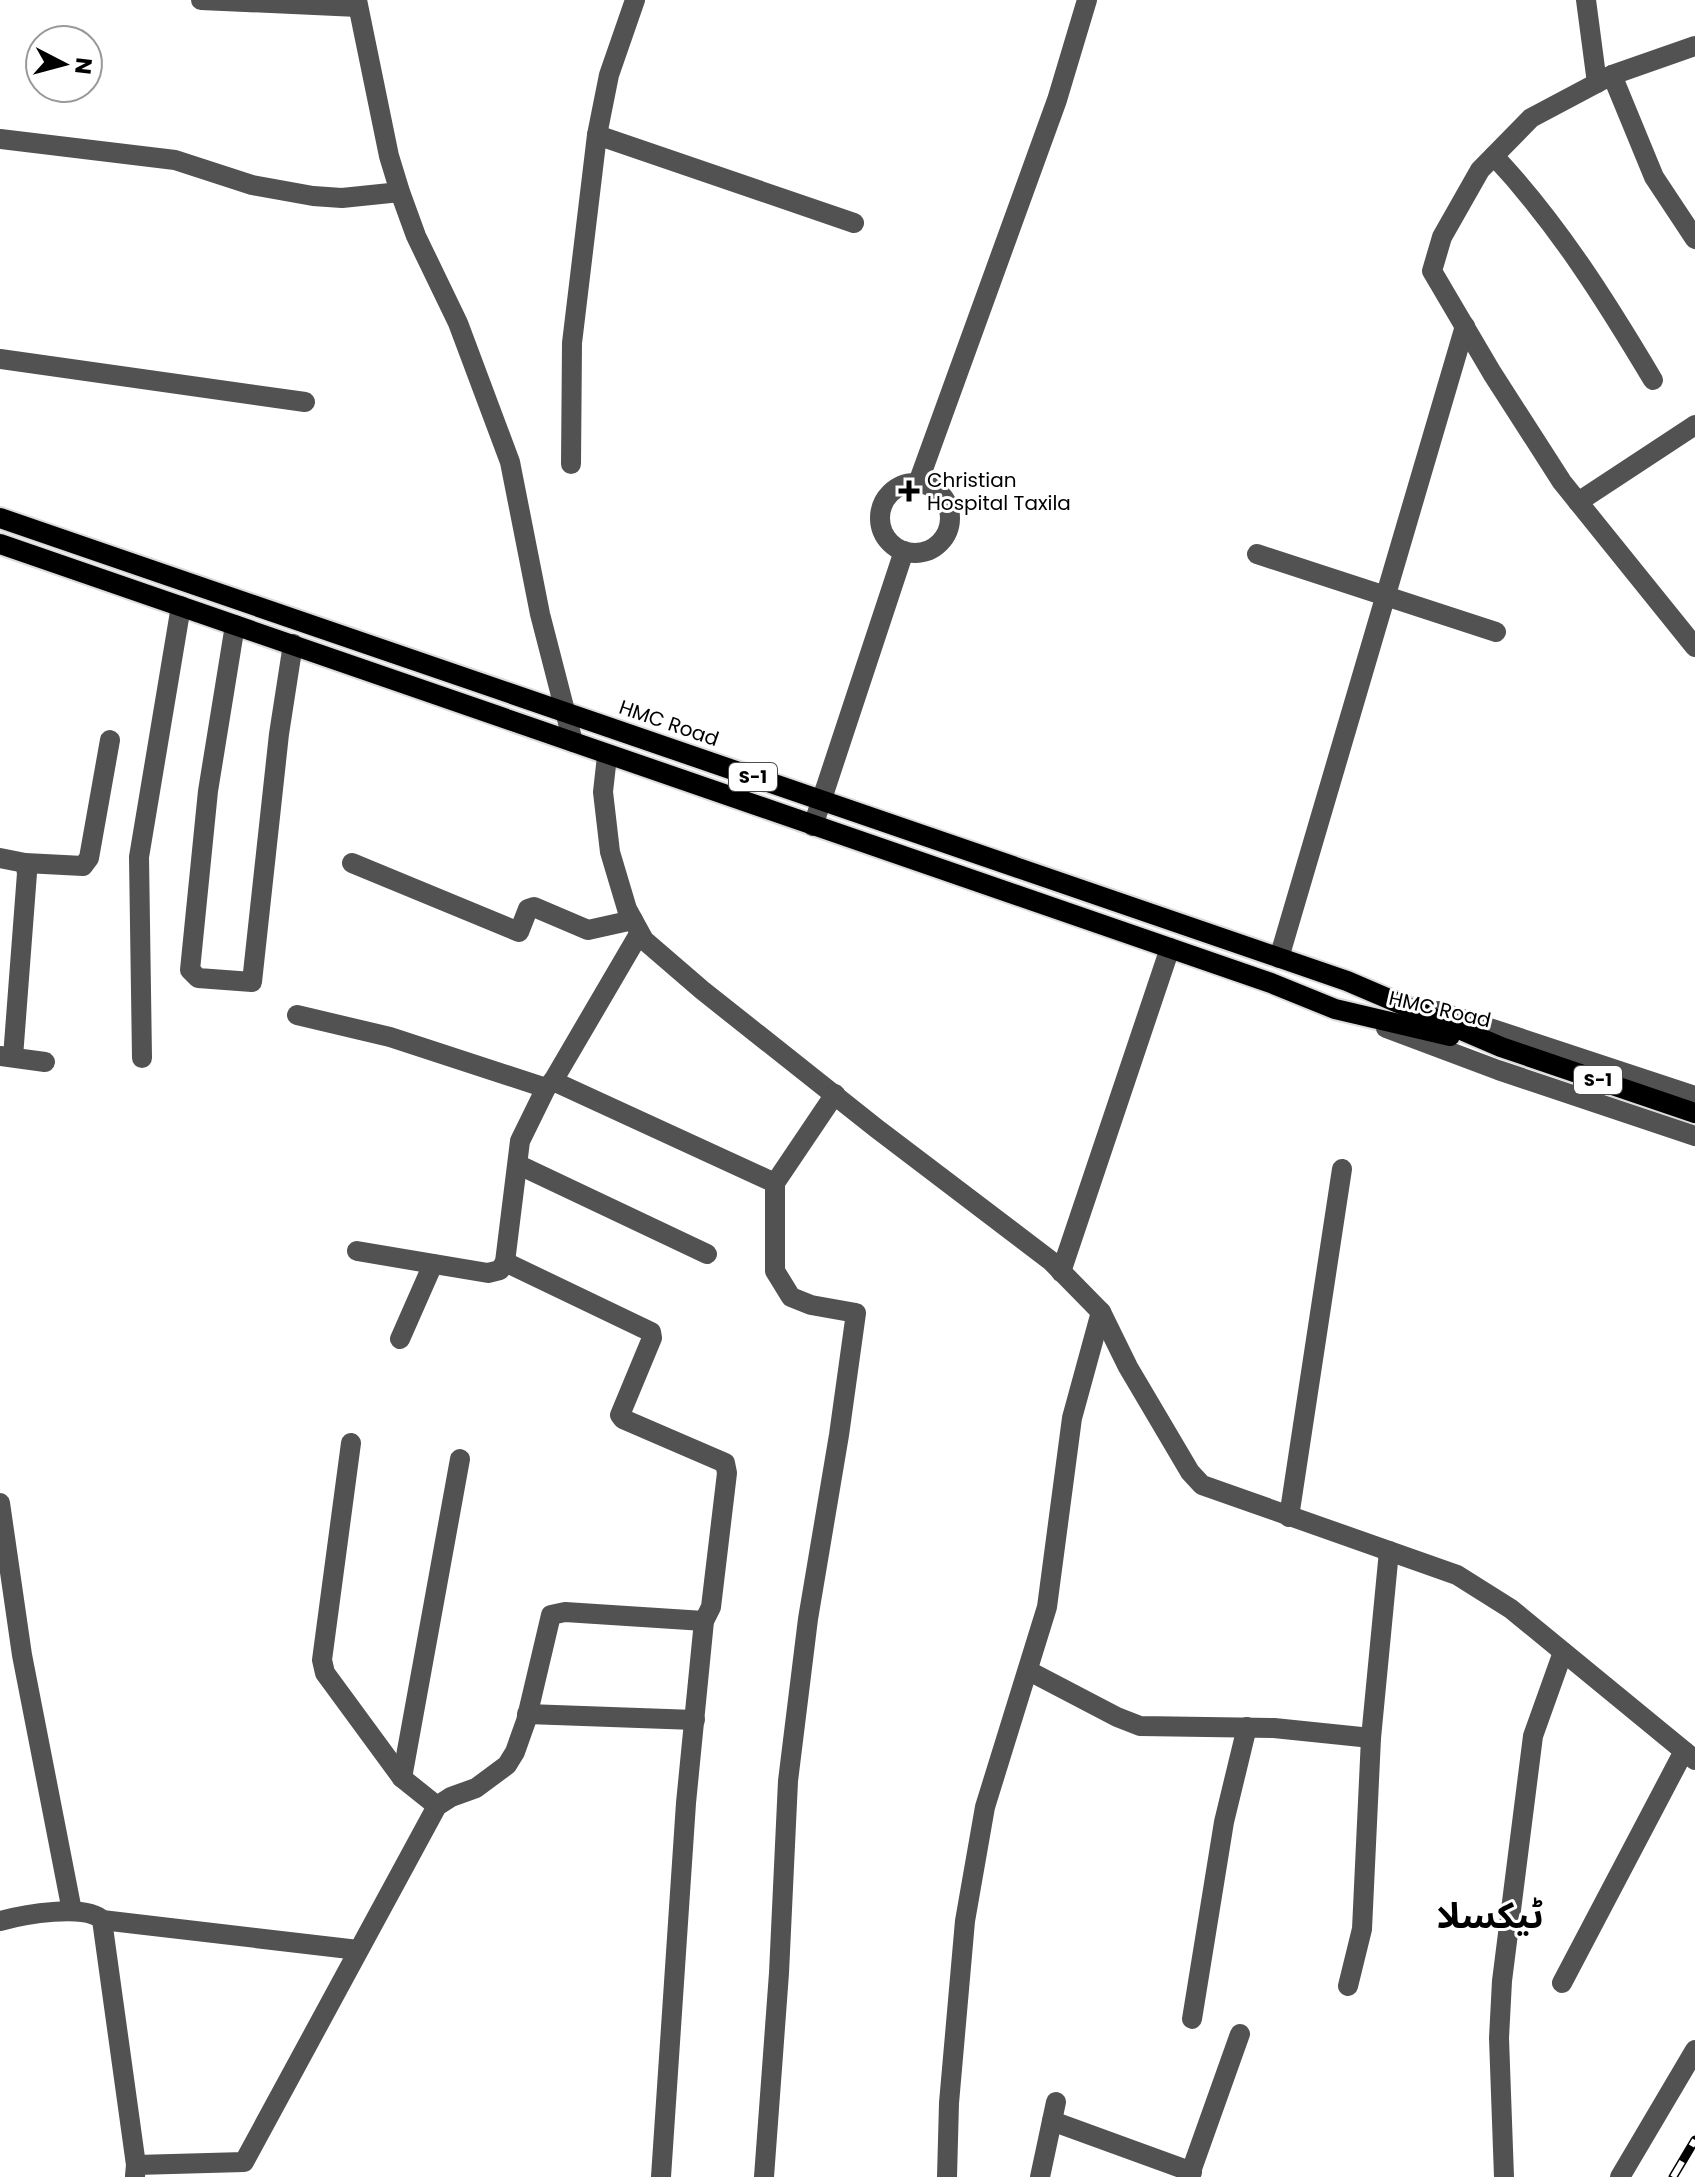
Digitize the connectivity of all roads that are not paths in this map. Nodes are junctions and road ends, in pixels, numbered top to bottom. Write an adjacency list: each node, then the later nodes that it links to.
1 (201, 0): 5 (street)
2 (635, 0): 8 (street)
3 (1087, 0): 20 (street)
4 (1586, 0): 7 (street)
5 (357, 4): 11 (street)
6 (1695, 46): 7 (street)
7 (1604, 79): 10 (street); 13 (street)
8 (597, 135): 12 (street); 19 (street)
9 (0, 139): 11 (street)
10 (1494, 156): 14 (street); 16 (street)
11 (400, 192): 32 (street)
12 (854, 223)
13 (1695, 239)
14 (1465, 326): 21 (street); 26 (street)
15 (0, 359): 17 (street)
16 (1653, 380)
17 (305, 402)
18 (1695, 425): 21 (street)
19 (571, 464)
20 (918, 483): 24 (street); 24 (street)
21 (1578, 502): 31 (street)
22 (0, 518): 32 (main road, HMC Road / S-1)
23 (0, 544): 27 (main road, HMC Road / S-1)
24 (904, 551): 36 (street)
25 (1257, 554): 26 (street)
26 (1385, 597): 29 (street); 43 (street)
27 (181, 606): 28 (main road, HMC Road / S-1); 49 (street)
28 (235, 625): 30 (main road, HMC Road / S-1); 30 (street)
29 (1496, 632)
30 (293, 644): 34 (main road, HMC Road / S-1)
31 (1695, 647)
32 (565, 712): 34 (street); 36 (main road, HMC Road / S-1)
33 (110, 740): 39 (street)
34 (573, 742): 35 (main road, HMC Road / S-1)
35 (607, 756): 37 (main road, HMC Road / S-1); 41 (street)
36 (822, 800): 37 (street); 43 (main road, HMC Road / S-1)
37 (813, 826): 42 (main road, HMC Road / S-1)
38 (0, 858): 39 (street)
39 (25, 863): 48 (street)
40 (352, 863): 41 (street)
41 (636, 927): 51 (street); 52 (street)
42 (1170, 948): 45 (main road, HMC Road / S-1); 63 (street)
43 (1279, 958): 44 (main road, HMC Road / S-1)
44 (1347, 981): 47 (main road, HMC Road / S-1); 53 (street)
45 (1335, 1009): 47 (main road, HMC Road / S-1); 55 (street)
46 (297, 1015): 51 (street)
47 (1501, 1047): 54 (main road, S-1)
48 (6, 1057): 50 (street)
49 (142, 1058)
50 (45, 1062)
51 (549, 1084): 56 (street); 58 (street)
52 (835, 1094): 58 (street); 63 (street)
53 (1695, 1096)
54 (1695, 1113)
55 (1695, 1136)
56 (519, 1165): 60 (street); 61 (street)
57 (1342, 1169): 69 (street)
58 (775, 1183): 95 (street)
59 (357, 1251): 62 (street)
60 (707, 1254)
61 (505, 1262): 62 (street); 72 (street)
62 (433, 1264): 65 (street)
63 (1061, 1272): 64 (street)
64 (1101, 1312): 69 (street); 74 (street)
65 (400, 1339)
66 (351, 1443): 80 (street)
67 (460, 1459): 80 (street)
68 (0, 1503): 71 (street)
69 (1289, 1517): 70 (street)
70 (1389, 1551): 73 (street); 78 (street)
71 (4, 1554): 82 (street)
72 (704, 1621): 75 (street); 76 (street)
73 (1563, 1652): 79 (street); 98 (street)
74 (1029, 1671): 77 (street); 96 (street)
75 (527, 1714): 76 (street); 81 (street)
76 (695, 1720): 94 (street)
77 (1247, 1727): 78 (street); 88 (street)
78 (1371, 1738): 87 (street)
79 (1689, 1756): 86 (street)
80 (402, 1778): 81 (street)
81 (437, 1806): 85 (street)
82 (72, 1911): 83 (street); 84 (street)
83 (102, 1920): 85 (street); 92 (street)
84 (0, 1921)
85 (358, 1950): 91 (street)
86 (1562, 1983)
87 (1348, 1986)
88 (1192, 2019)
89 (1240, 2034): 93 (street)
90 (1695, 2050): 99 (street)
91 (242, 2170): 92 (street)
92 (136, 2171)
93 (1190, 2174): 97 (street)
94 (661, 2177)
95 (764, 2177)
96 (947, 2177)
97 (1040, 2177)
98 (1504, 2177)
99 (1620, 2177)

